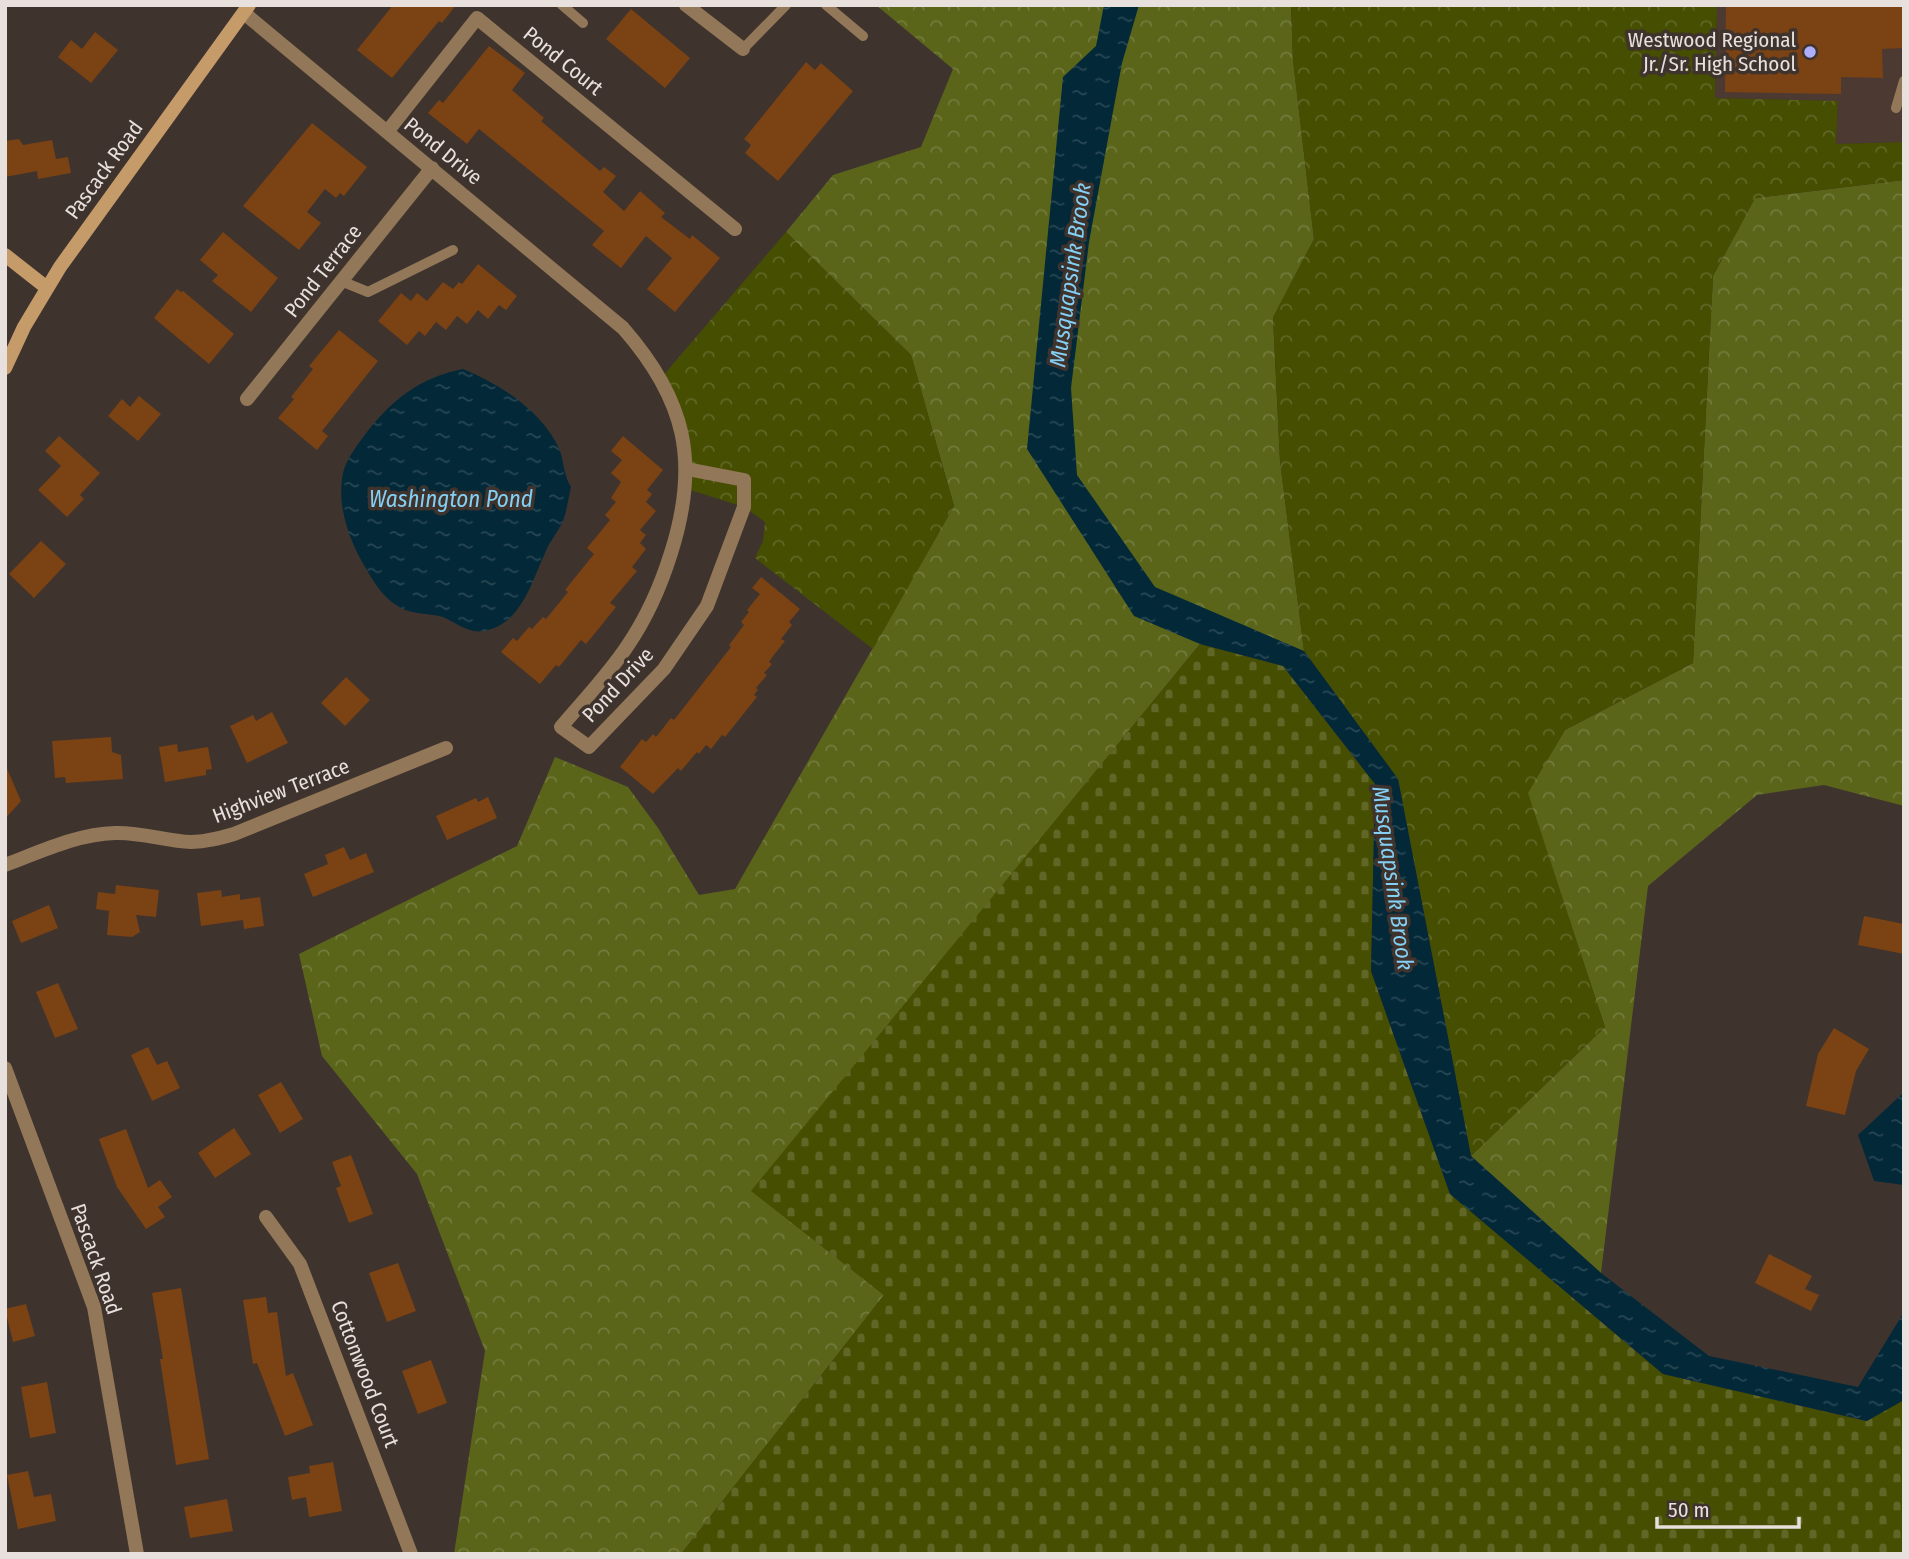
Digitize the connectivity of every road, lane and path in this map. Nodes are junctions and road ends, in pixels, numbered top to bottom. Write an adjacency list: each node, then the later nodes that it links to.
1 (562, 5): 6 (lane)
2 (687, 5): 8 (street)
3 (786, 5): 8 (lane)
4 (826, 5): 7 (lane)
5 (246, 9): 11 (street, Pond Drive); 17 (main road, Pascack Road)
6 (583, 23)
7 (863, 36)
8 (743, 49)
9 (1904, 81): 10 (lane)
10 (1896, 108)
11 (387, 132): 12 (street, Pond Drive); 13 (street, Pond Court)
12 (432, 168): 16 (street, Pond Terrace); 20 (street, Pond Drive)
13 (735, 229)
14 (453, 250): 16 (lane)
15 (5, 255): 17 (main road)
16 (341, 281): 19 (street, Pond Terrace)
17 (47, 288): 18 (main road, Pascack Road)
18 (5, 368)
19 (247, 400)
20 (687, 469): 20 (street, Pond Drive)
21 (446, 748): 22 (street, Highview Terrace)
22 (5, 865)
23 (5, 1068): 25 (street, Pascack Road)
24 (267, 1217): 26 (street, Cottonwood Court)
25 (137, 1554)
26 (411, 1554)

